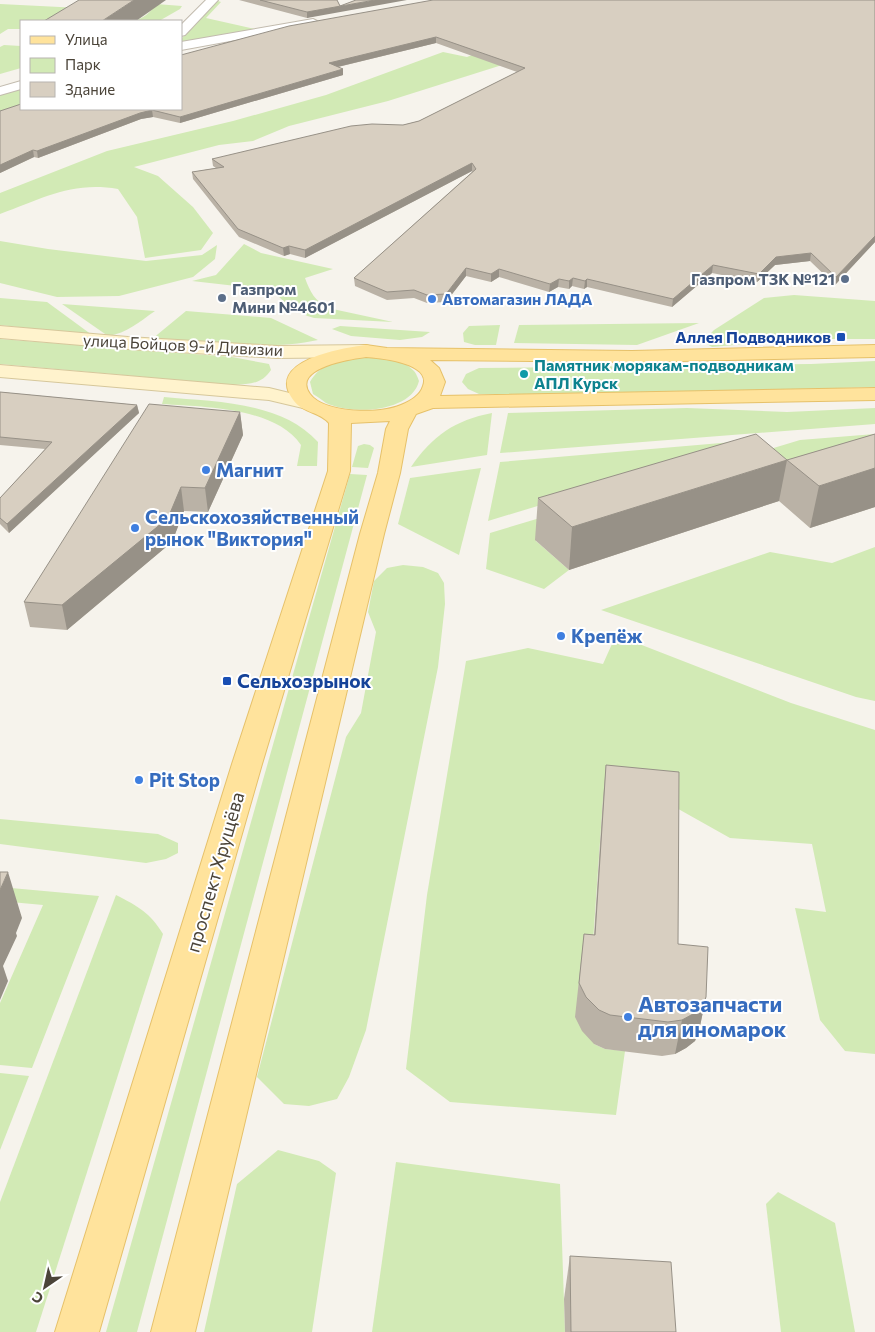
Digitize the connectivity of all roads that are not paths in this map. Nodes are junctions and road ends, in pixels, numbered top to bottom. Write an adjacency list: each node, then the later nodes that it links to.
1 (212, 0): 3 (street)
2 (322, 21): 4 (street)
3 (182, 31)
4 (182, 46)
5 (20, 84): 6 (street)
6 (0, 91)
7 (0, 332): 8 (main road, улица Бойцов 9-й Дивизии)
8 (366, 351): 10 (main road); 13 (main road)
9 (875, 351): 10 (main road)
10 (389, 353): 14 (main road)
11 (0, 371): 13 (main road)
12 (875, 394): 14 (main road)
13 (307, 403): 15 (main road)
14 (410, 408): 15 (main road); 17 (main road)
15 (333, 414): 16 (main road, проспект Хрущёва)
16 (77, 1332)
17 (173, 1332)

